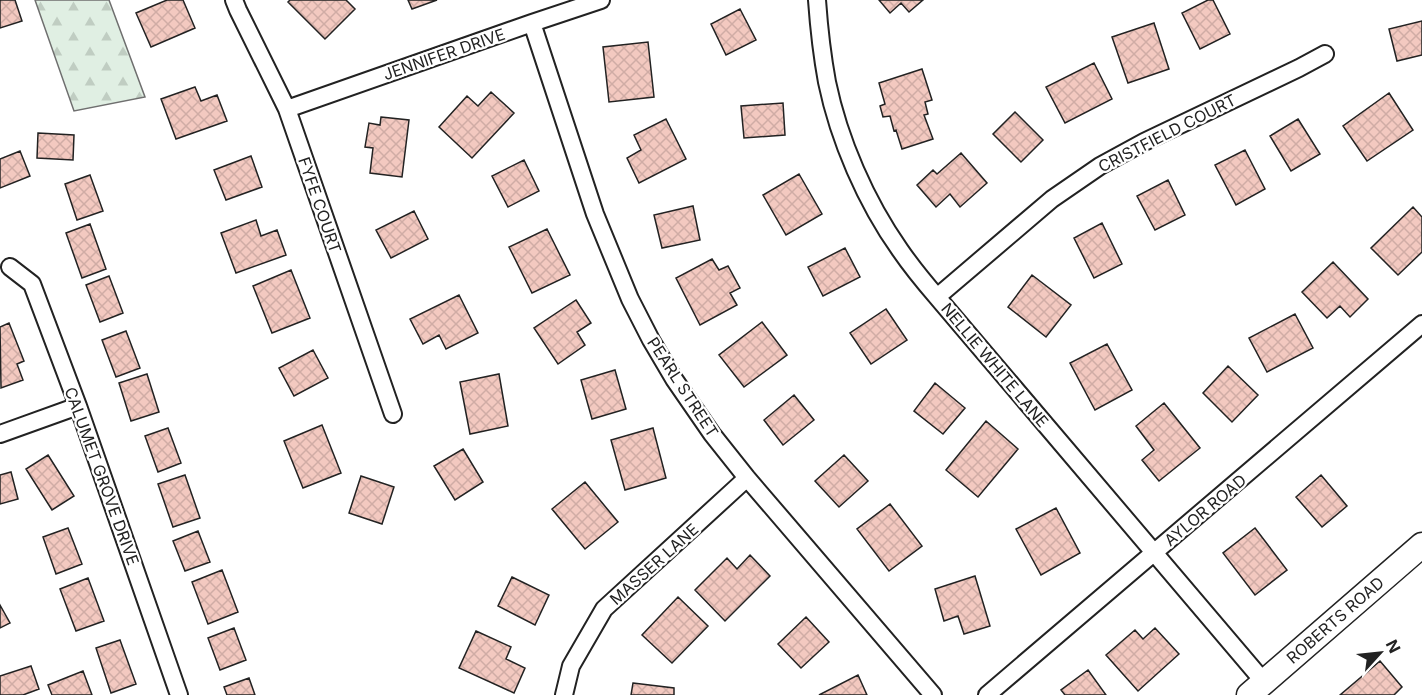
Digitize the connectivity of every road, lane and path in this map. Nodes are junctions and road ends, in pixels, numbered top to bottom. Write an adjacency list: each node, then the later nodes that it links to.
1 (234, 0): 6 (street, FYFE COURT)
2 (601, 0): 4 (street, JENNIFER DRIVE)
3 (817, 0): 8 (street, NELLIE WHITE LANE)
4 (532, 23): 6 (street, JENNIFER DRIVE); 13 (street, PEARL STREET)
5 (1325, 54): 8 (street, CRISTFIELD COURT)
6 (287, 109): 11 (street, FYFE COURT)
7 (10, 267): 10 (street, CALUMET GROVE DRIVE)
8 (937, 297): 15 (street, NELLIE WHITE LANE)
9 (1422, 324): 15 (street, AYLOR ROAD)
10 (78, 406): 12 (street); 17 (street, CALUMET GROVE DRIVE)
11 (393, 414)
12 (0, 434)
13 (747, 478): 18 (street, MASSER LANE); 19 (street, PEARL STREET)
14 (1422, 545): 16 (main road, ROBERTS ROAD)
15 (1154, 553): 16 (street, NELLIE WHITE LANE); 20 (street, AYLOR ROAD)
16 (1256, 689)
17 (179, 695)
18 (564, 695)
19 (933, 695)
20 (987, 695)

